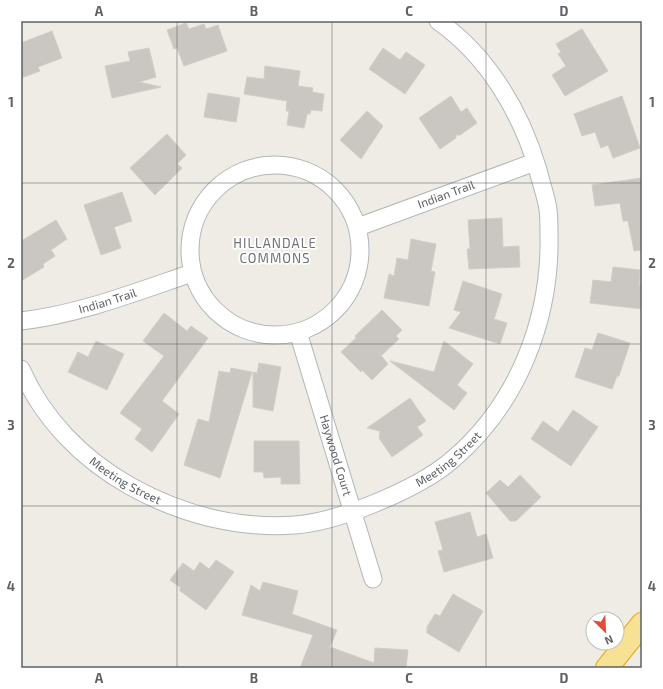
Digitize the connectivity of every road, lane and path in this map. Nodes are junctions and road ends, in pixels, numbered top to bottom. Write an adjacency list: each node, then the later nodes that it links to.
1 (438, 21): 2 (street, Meeting Street)
2 (536, 162): 3 (street, Indian Trail); 8 (street, Meeting Street)
3 (358, 227): 4 (street); 6 (street)
4 (192, 273): 5 (street, Indian Trail); 6 (street)
5 (21, 321)
6 (298, 332): 8 (street, Haywood Court)
7 (21, 369): 8 (street, Meeting Street)
8 (353, 511): 9 (street, Haywood Court)
9 (373, 579)
10 (642, 624): 11 (highway)
11 (607, 668)

